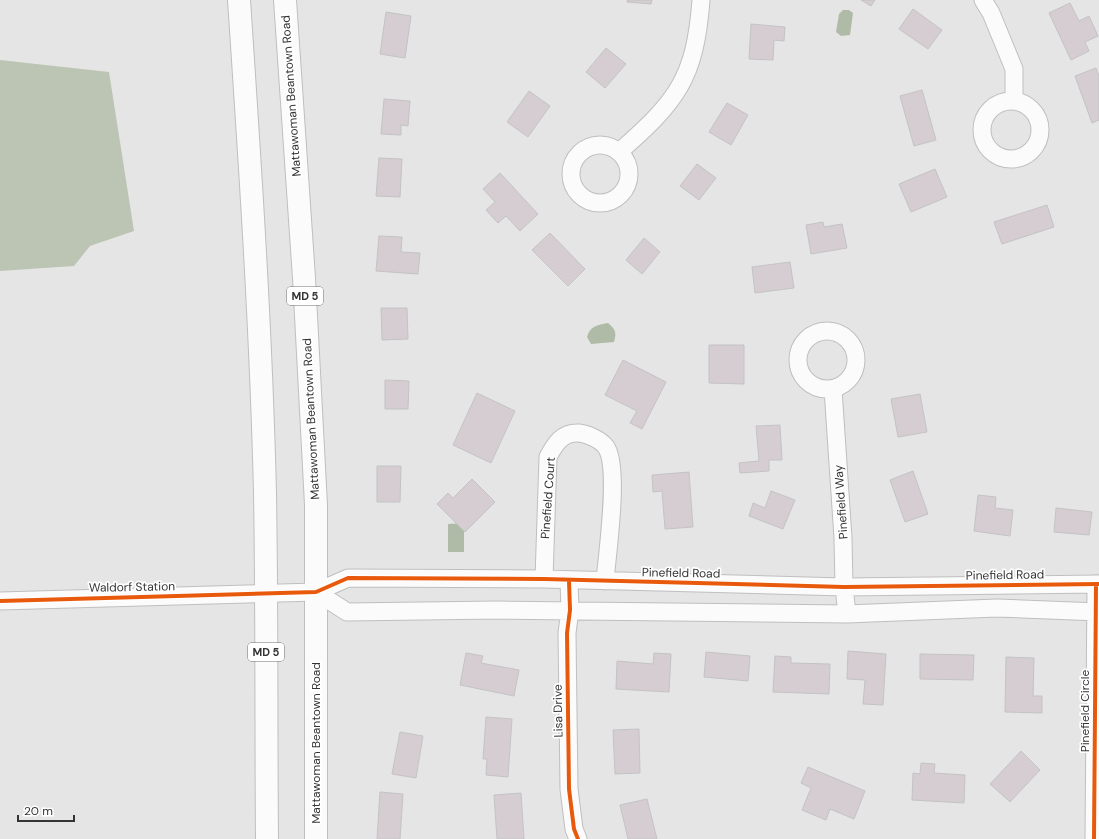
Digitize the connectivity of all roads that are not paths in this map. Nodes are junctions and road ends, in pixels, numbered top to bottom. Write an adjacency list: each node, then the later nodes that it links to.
1 (239, 0): 14 (highway, MD 5)
2 (285, 0): 13 (highway, Mattawoman Beantown Road / MD 5)
3 (702, 0): 6 (street)
4 (983, 0): 5 (street)
5 (1014, 101)
6 (619, 152)
7 (833, 389): 12 (street, Pinefield Way)
8 (544, 579): 9 (street, Pinefield Road); 10 (street, Pinefield Court); 13 (street, Pinefield Road)
9 (569, 581): 10 (street, Pinefield Road); 16 (street, Lisa Drive)
10 (605, 581): 12 (street, Pinefield Road)
11 (1097, 584): 12 (street, Pinefield Road); 17 (street, Pinefield Circle)
12 (844, 587): 18 (street, Pinefield Way)
13 (316, 592): 14 (street, Pinefield Road); 16 (street); 20 (highway, Mattawoman Beantown Road / MD 5)
14 (265, 594): 15 (street, Waldorf Station); 19 (highway, MD 5)
15 (0, 601)
16 (570, 610): 18 (street); 21 (street, Lisa Drive)
17 (1097, 612): 18 (street); 22 (street, Pinefield Circle)
18 (848, 614)
19 (267, 839)
20 (316, 839)
21 (578, 839)
22 (1094, 839)

